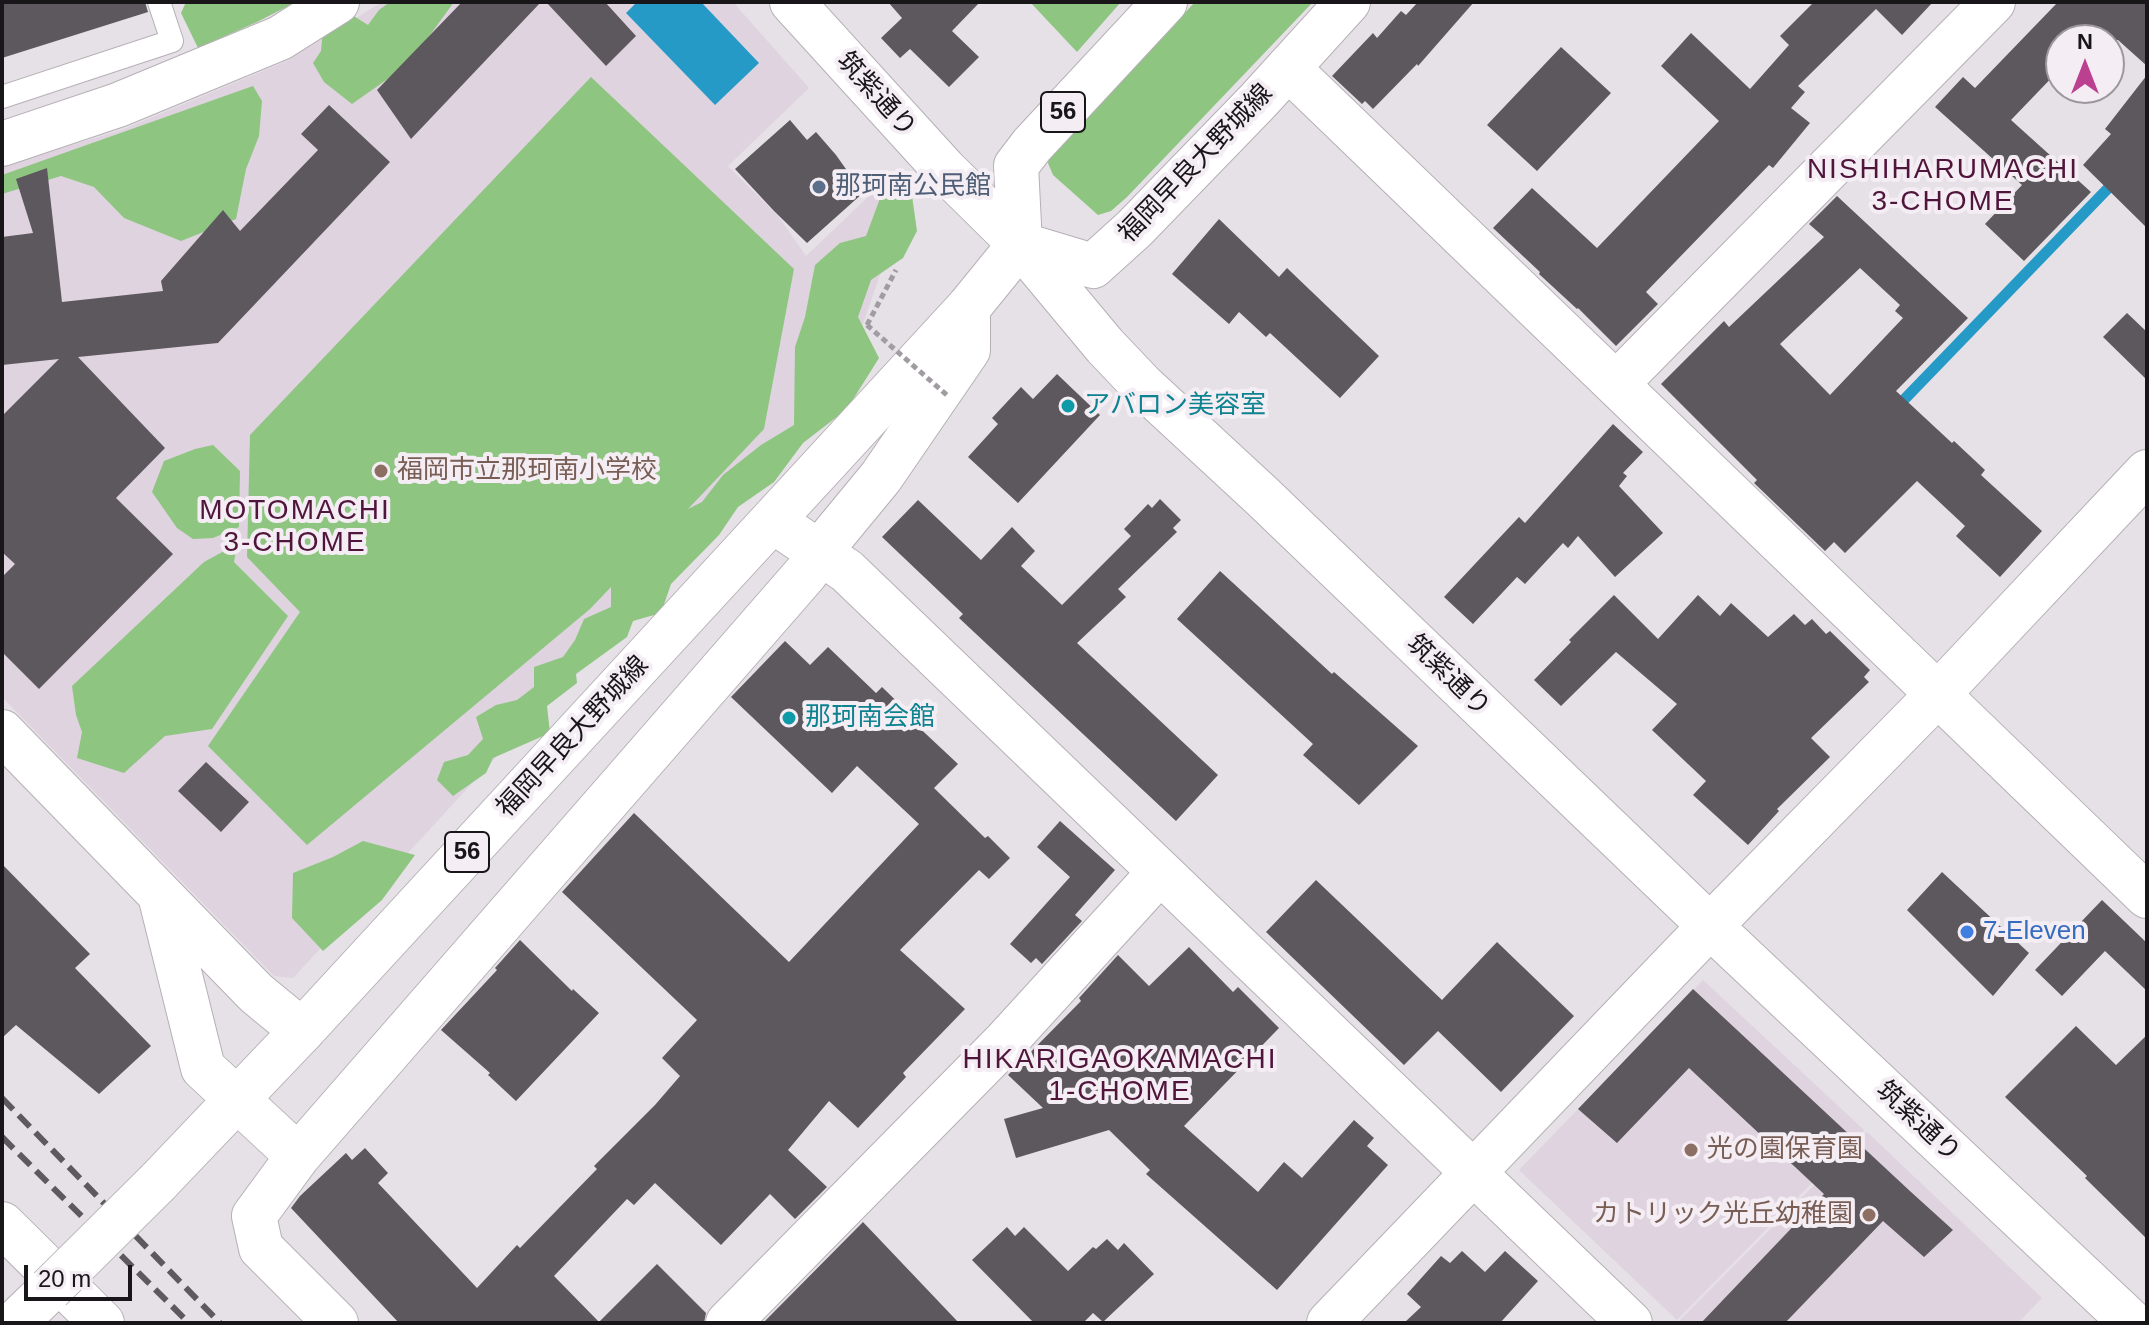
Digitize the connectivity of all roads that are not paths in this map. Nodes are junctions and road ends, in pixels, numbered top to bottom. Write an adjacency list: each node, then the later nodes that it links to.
1 (159, 2): 8 (lane)
2 (337, 2): 9 (street)
3 (792, 2): 10 (street, 筑紫通り)
4 (1165, 2): 10 (street, 56)
5 (1348, 2): 7 (street, 福岡早良大野城線)
6 (1993, 2): 12 (street)
7 (1288, 68): 10 (street, 福岡早良大野城線); 12 (street)
8 (2, 97)
9 (2, 144)
10 (1020, 244): 11 (street, 福岡早良大野城線 / 56); 21 (street, 筑紫通り)
11 (968, 308): 14 (street, 福岡早良大野城線 / 56); 15 (street)
12 (1616, 384): 16 (street)
13 (2147, 472): 16 (street)
14 (773, 521): 15 (street); 22 (street, 福岡早良大野城線 / 56)
15 (820, 551): 18 (street); 23 (street)
16 (1938, 694): 20 (street); 21 (street)
17 (2, 732): 19 (street)
18 (1160, 872): 24 (street); 29 (street)
19 (159, 893): 22 (street); 23 (street)
20 (2147, 896)
21 (1710, 926): 24 (street); 32 (street, 筑紫通り)
22 (302, 1031): 26 (street, 福岡早良大野城線 / 56, bridge)
23 (298, 1156): 28 (street)
24 (1474, 1172): 30 (street); 31 (street)
25 (2, 1224): 27 (street)
26 (15, 1323)
27 (102, 1323)
28 (336, 1323)
29 (728, 1323)
30 (1329, 1323)
31 (1630, 1323)
32 (2132, 1323)

